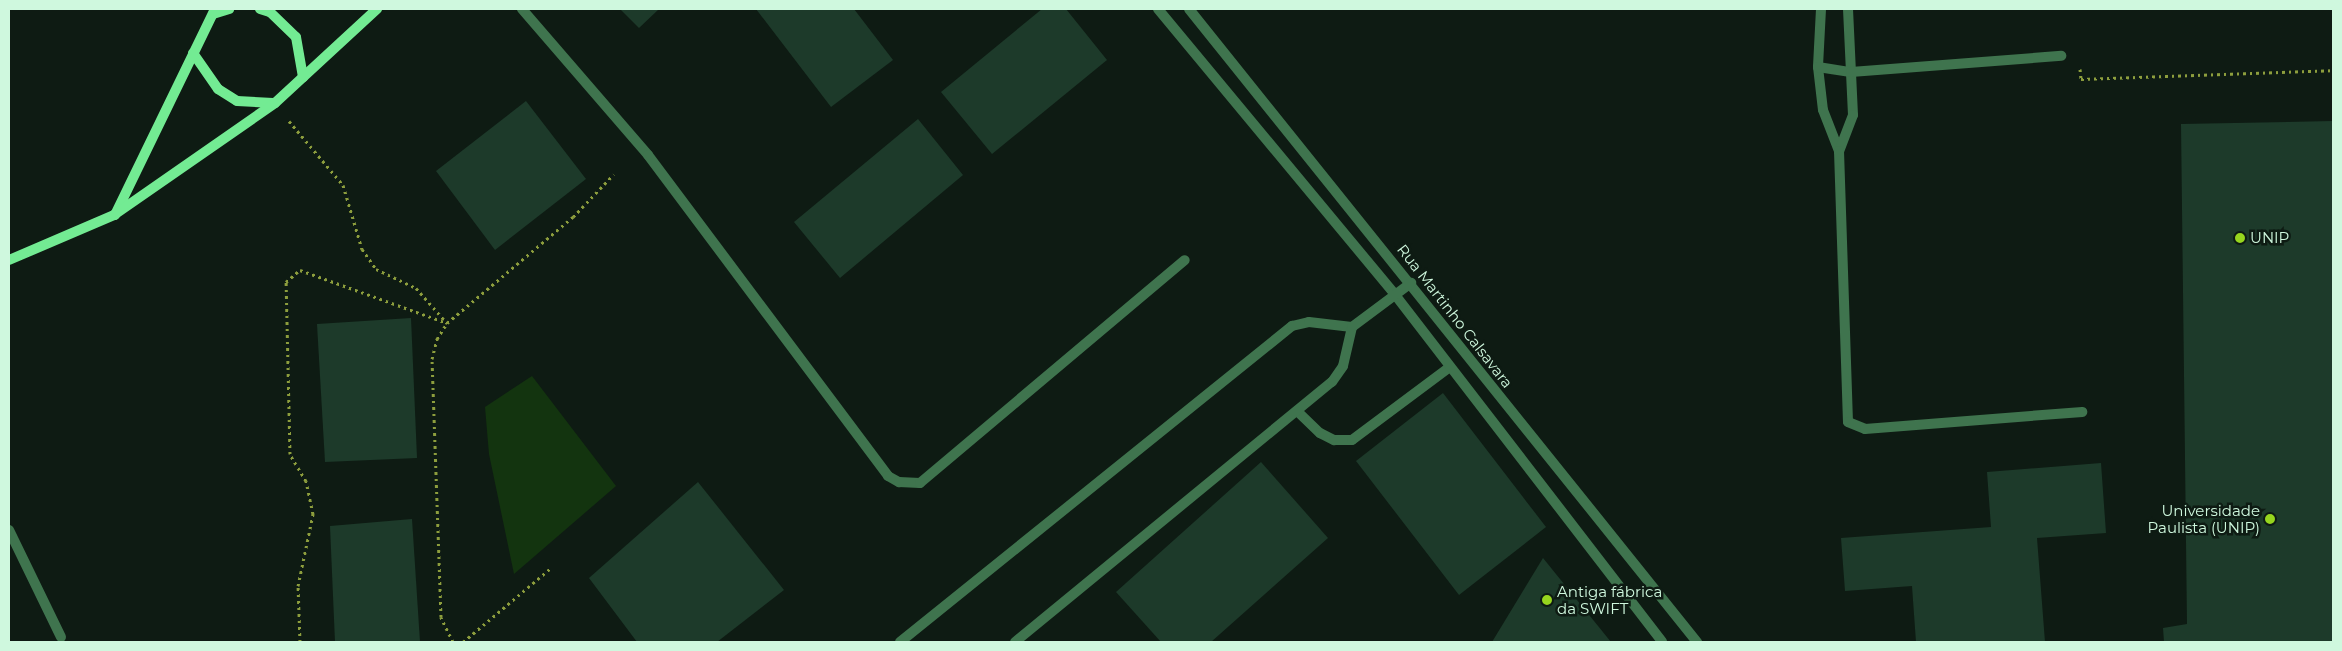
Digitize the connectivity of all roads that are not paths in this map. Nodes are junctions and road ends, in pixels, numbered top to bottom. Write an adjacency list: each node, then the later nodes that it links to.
1 (228, 9): 9 (main road)
2 (260, 9): 14 (main road)
3 (377, 9): 14 (main road)
4 (522, 9): 21 (street)
5 (1158, 9): 23 (street)
6 (1189, 9): 22 (street, Rua Martinho Calsavara)
7 (1821, 9): 12 (street)
8 (1848, 9): 13 (street)
9 (214, 11): 10 (main road)
10 (193, 53): 15 (main road); 19 (main road)
11 (2061, 56): 13 (street)
12 (1818, 67): 13 (street); 17 (street)
13 (1851, 72): 16 (street)
14 (303, 76): 15 (main road)
15 (275, 103): 19 (main road)
16 (1848, 130): 17 (street); 18 (street)
17 (1829, 131): 18 (street)
18 (1839, 151): 27 (street)
19 (114, 215): 20 (main road)
20 (9, 260)
21 (1185, 260)
22 (1411, 283): 23 (street); 33 (street, Rua Martinho Calsavara)
23 (1396, 296): 24 (street); 25 (street)
24 (1352, 327): 26 (street); 30 (street)
25 (1450, 368): 26 (street); 32 (street)
26 (1297, 411): 31 (street)
27 (2082, 412)
28 (9, 530): 29 (street)
29 (60, 637)
30 (900, 642)
31 (1015, 642)
32 (1662, 642)
33 (1698, 642)

